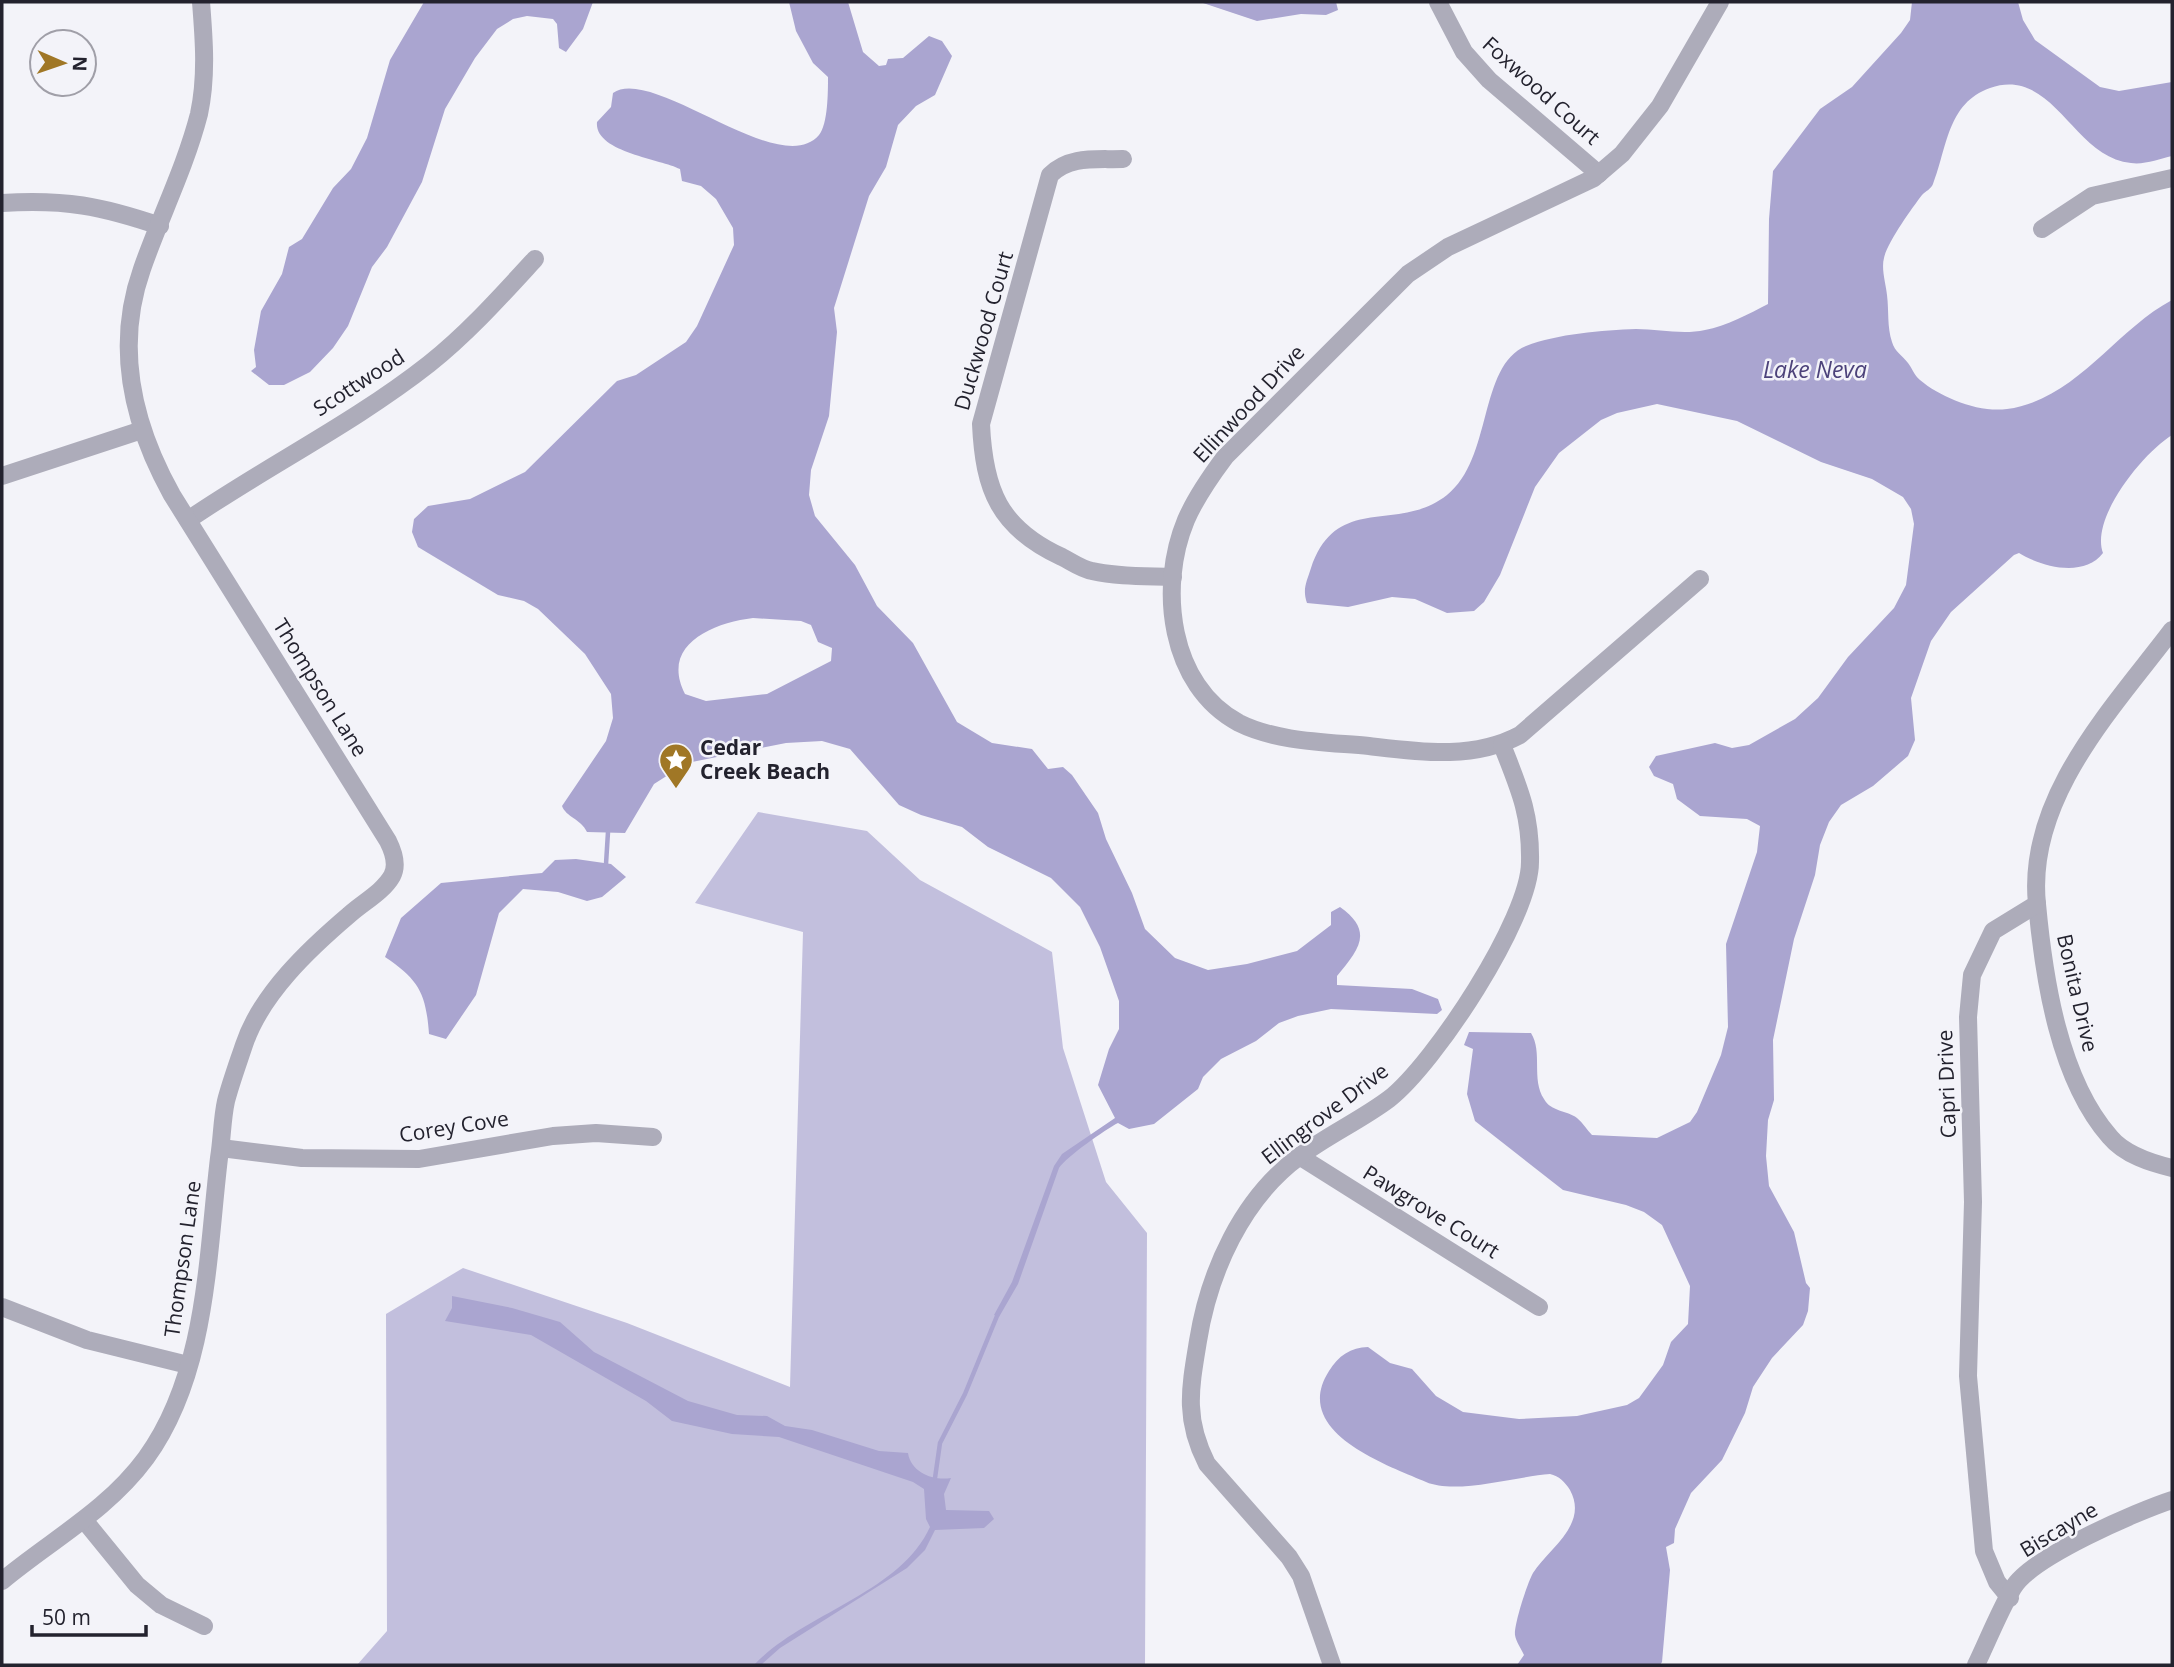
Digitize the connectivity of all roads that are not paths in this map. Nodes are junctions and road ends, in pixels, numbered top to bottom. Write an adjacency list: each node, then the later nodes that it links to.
1 (201, 2): 8 (street, Thompson Lane)
2 (1438, 2): 5 (street, Foxwood Court)
3 (1720, 2): 5 (street, Ellinwood Drive)
4 (1123, 159): 14 (street, Duckwood Court)
5 (1599, 174): 14 (street, Ellinwood Drive)
6 (2172, 178): 9 (street)
7 (2, 202): 8 (street)
8 (160, 226): 11 (street, Thompson Lane)
9 (2042, 229)
10 (535, 260): 13 (street, Scottwood)
11 (142, 430): 12 (street); 13 (street, Thompson Lane)
12 (2, 476)
13 (188, 520): 20 (street, Thompson Lane)
14 (1173, 577): 17 (street, Ellinwood Drive)
15 (1700, 579): 17 (street, Ellinwood Drive)
16 (2172, 630): 18 (street)
17 (1502, 745): 21 (street, Ellingrove Drive)
18 (2037, 905): 22 (street, Bonita Drive); 29 (street, Capri Drive)
19 (653, 1137): 20 (street, Corey Cove)
20 (220, 1148): 25 (street, Thompson Lane)
21 (1299, 1156): 24 (street, Pawgrove Court); 31 (street, Ellingrove Drive)
22 (2172, 1168)
23 (2, 1307): 25 (street)
24 (1539, 1307)
25 (188, 1365): 27 (street, Thompson Lane)
26 (2172, 1500): 29 (street, Biscayne)
27 (85, 1520): 28 (street, Thompson Lane); 30 (street)
28 (2, 1581)
29 (2010, 1598): 32 (street, Biscayne)
30 (204, 1626)
31 (1332, 1665)
32 (1976, 1665)

